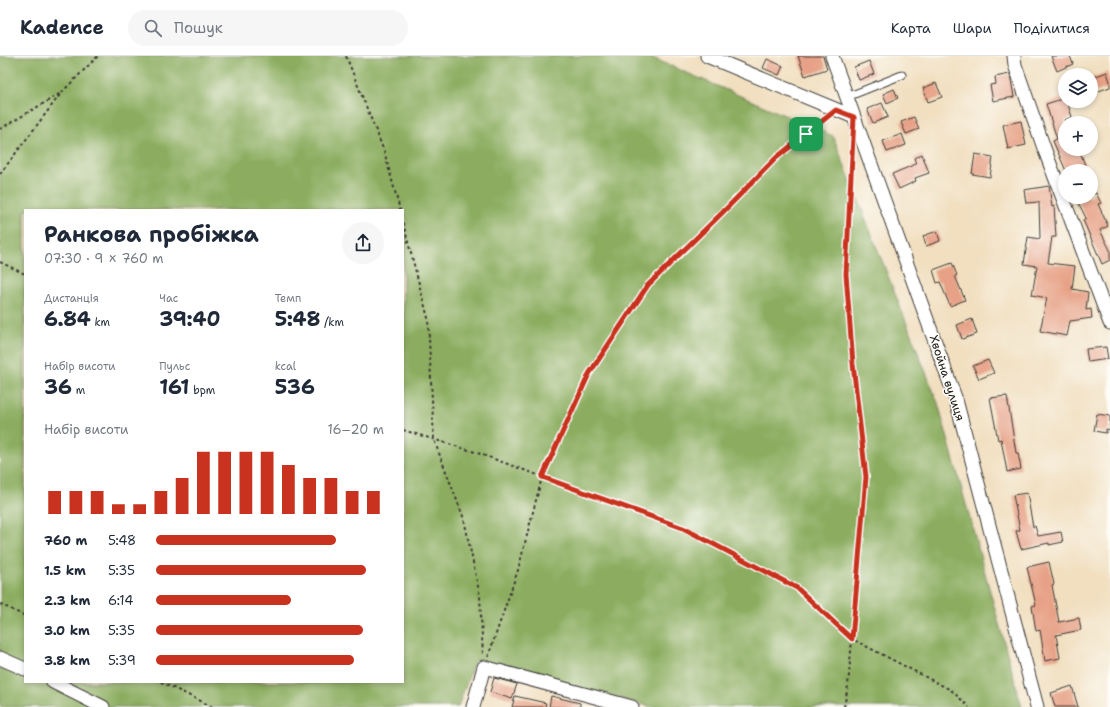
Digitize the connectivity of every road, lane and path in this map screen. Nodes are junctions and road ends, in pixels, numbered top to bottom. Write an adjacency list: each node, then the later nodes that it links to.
1 (98, 56): 7 (path)
2 (346, 56): 14 (path)
3 (707, 56): 9 (street)
4 (832, 56): 8 (street, Хвойна вулиця)
5 (1014, 56): 18 (street)
6 (902, 75): 8 (lane)
7 (62, 92): 11 (path); 13 (path)
8 (847, 97): 10 (street, Хвойна вулиця)
9 (836, 110): 10 (street); 21 (path)
10 (854, 117): 36 (street, Хвойна вулиця)
11 (0, 129)
12 (853, 149): 24 (path)
13 (0, 174)
14 (400, 209)
15 (404, 227): 20 (path)
16 (0, 262): 17 (path)
17 (24, 274)
18 (1110, 323)
19 (404, 430): 20 (path)
20 (434, 440): 21 (path); 26 (path)
21 (542, 477): 24 (path); 26 (path)
22 (0, 604): 23 (path)
23 (24, 616)
24 (852, 639): 34 (path); 35 (path)
25 (0, 658): 27 (street)
26 (484, 667): 32 (street); 33 (street)
27 (24, 669)
28 (55, 683): 30 (street)
29 (163, 683): 31 (path)
30 (103, 707)
31 (213, 707)
32 (473, 707)
33 (632, 707)
34 (844, 707)
35 (969, 707)
36 (1036, 707)

